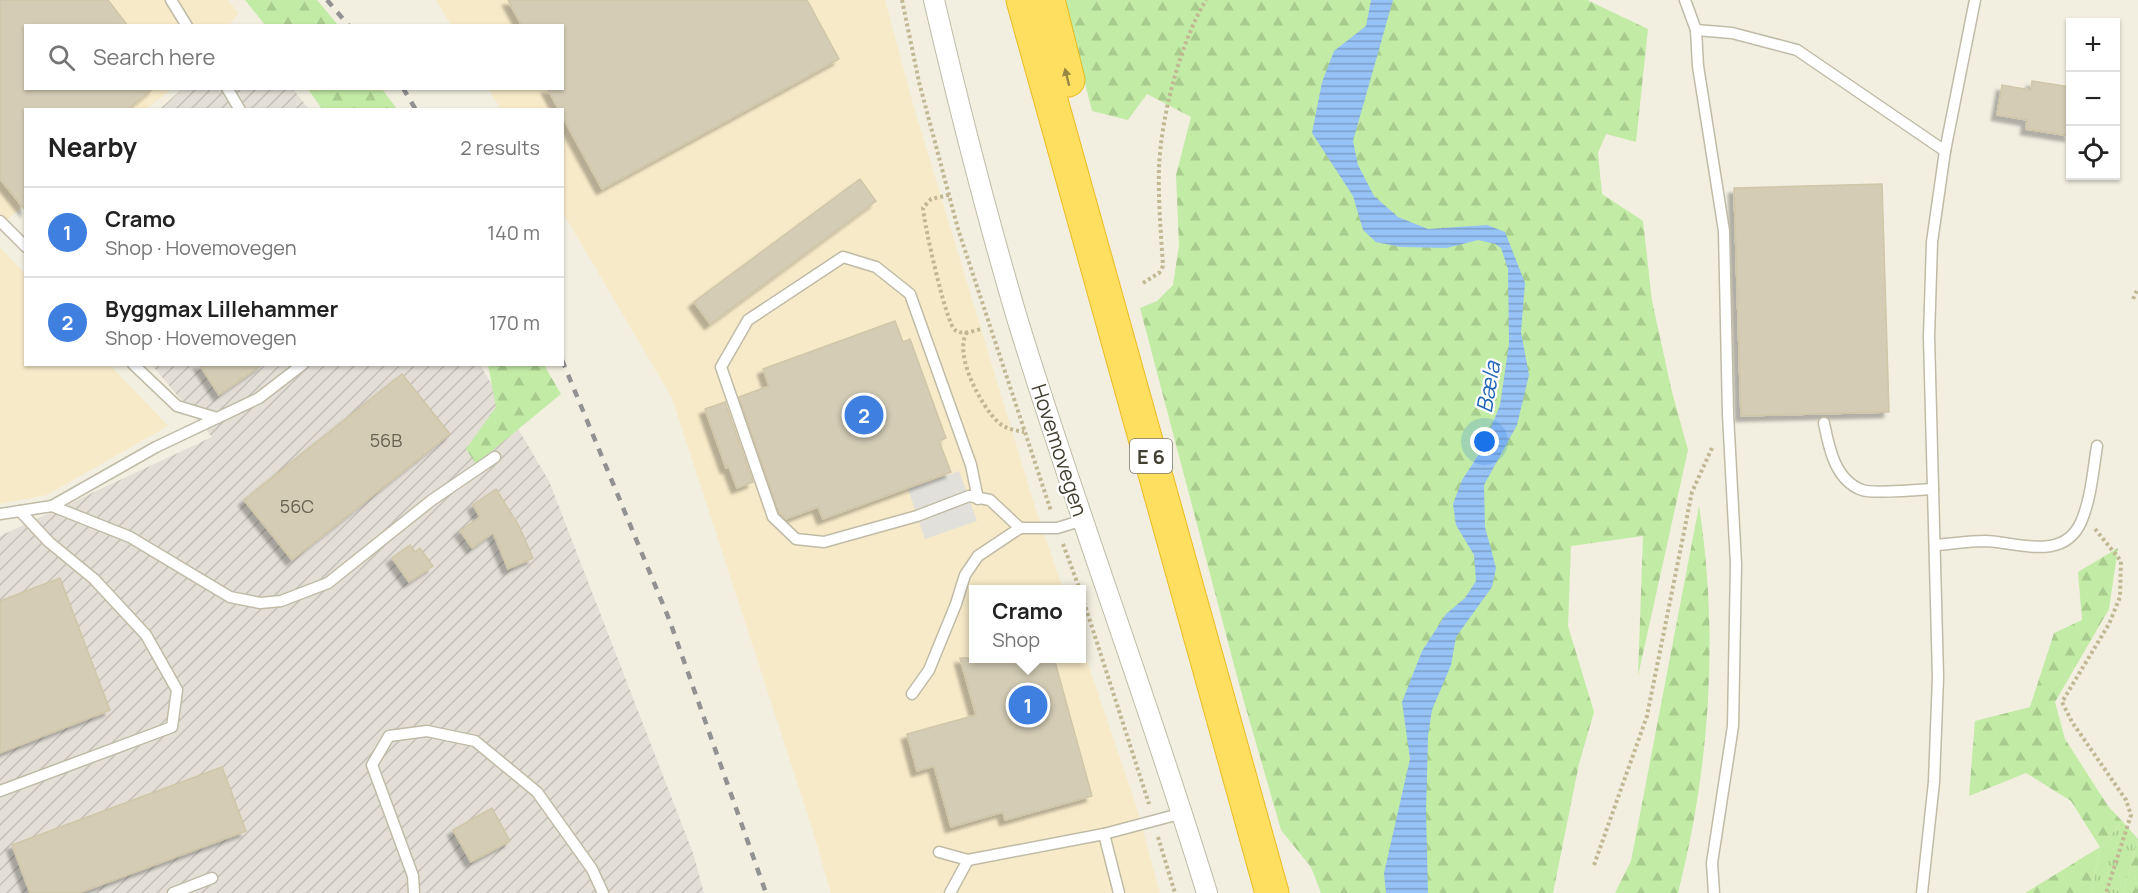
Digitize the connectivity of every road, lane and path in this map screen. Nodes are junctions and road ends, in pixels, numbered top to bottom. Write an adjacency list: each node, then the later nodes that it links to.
1 (171, 0): 10 (lane)
2 (902, 0): 15 (path)
3 (934, 0): 38 (street, Hovemovegen)
4 (1005, 0): 44 (highway)
5 (1023, 0): 20 (highway, E 6)
6 (1048, 0): 20 (highway, one-way to 6)
7 (1206, 0): 18 (path)
8 (1686, 0): 11 (lane)
9 (1975, 0): 14 (lane)
10 (187, 24)
11 (1696, 30): 14 (lane); 26 (lane)
12 (228, 90): 13 (lane)
13 (239, 108)
14 (1945, 151): 32 (lane)
15 (949, 195): 23 (path); 29 (path)
16 (0, 221): 17 (lane)
17 (24, 245)
18 (1143, 283)
19 (2138, 288): 21 (path)
20 (1107, 299): 44 (highway, E 6)
21 (2133, 299)
22 (982, 328): 23 (path)
23 (967, 332): 29 (path)
24 (135, 366): 27 (lane)
25 (300, 366): 27 (lane)
26 (1728, 414): 52 (path); 62 (lane)
27 (217, 418): 34 (lane)
28 (1824, 423): 32 (lane)
29 (1024, 432): 40 (path)
30 (2097, 446): 37 (lane)
31 (495, 457): 34 (lane)
32 (1933, 489): 41 (lane)
33 (978, 499): 33 (lane); 39 (lane)
34 (52, 506): 35 (lane)
35 (21, 511): 36 (lane); 46 (lane)
36 (0, 514)
37 (2083, 516): 41 (lane); 64 (path)
38 (1084, 520): 40 (lane); 47 (street, Hovemovegen)
39 (1020, 528): 40 (lane); 45 (lane)
40 (1057, 528): 42 (path)
41 (1935, 545): 63 (lane)
42 (1078, 585)
43 (1086, 609): 48 (path)
44 (1194, 613): 61 (highway, E 6)
45 (912, 694)
46 (0, 791)
47 (1183, 813): 48 (lane); 60 (street, Hovemovegen)
48 (1153, 820): 49 (lane); 59 (path)
49 (1104, 834): 51 (lane); 58 (lane)
50 (939, 852): 51 (lane)
51 (968, 860): 57 (lane)
52 (1594, 866)
53 (212, 878): 54 (lane)
54 (173, 893)
55 (414, 893): 56 (lane)
56 (603, 893)
57 (950, 893)
58 (1119, 893)
59 (1175, 893)
60 (1207, 893)
61 (1272, 893)
62 (1714, 893)
63 (1922, 893)
64 (2106, 893)

